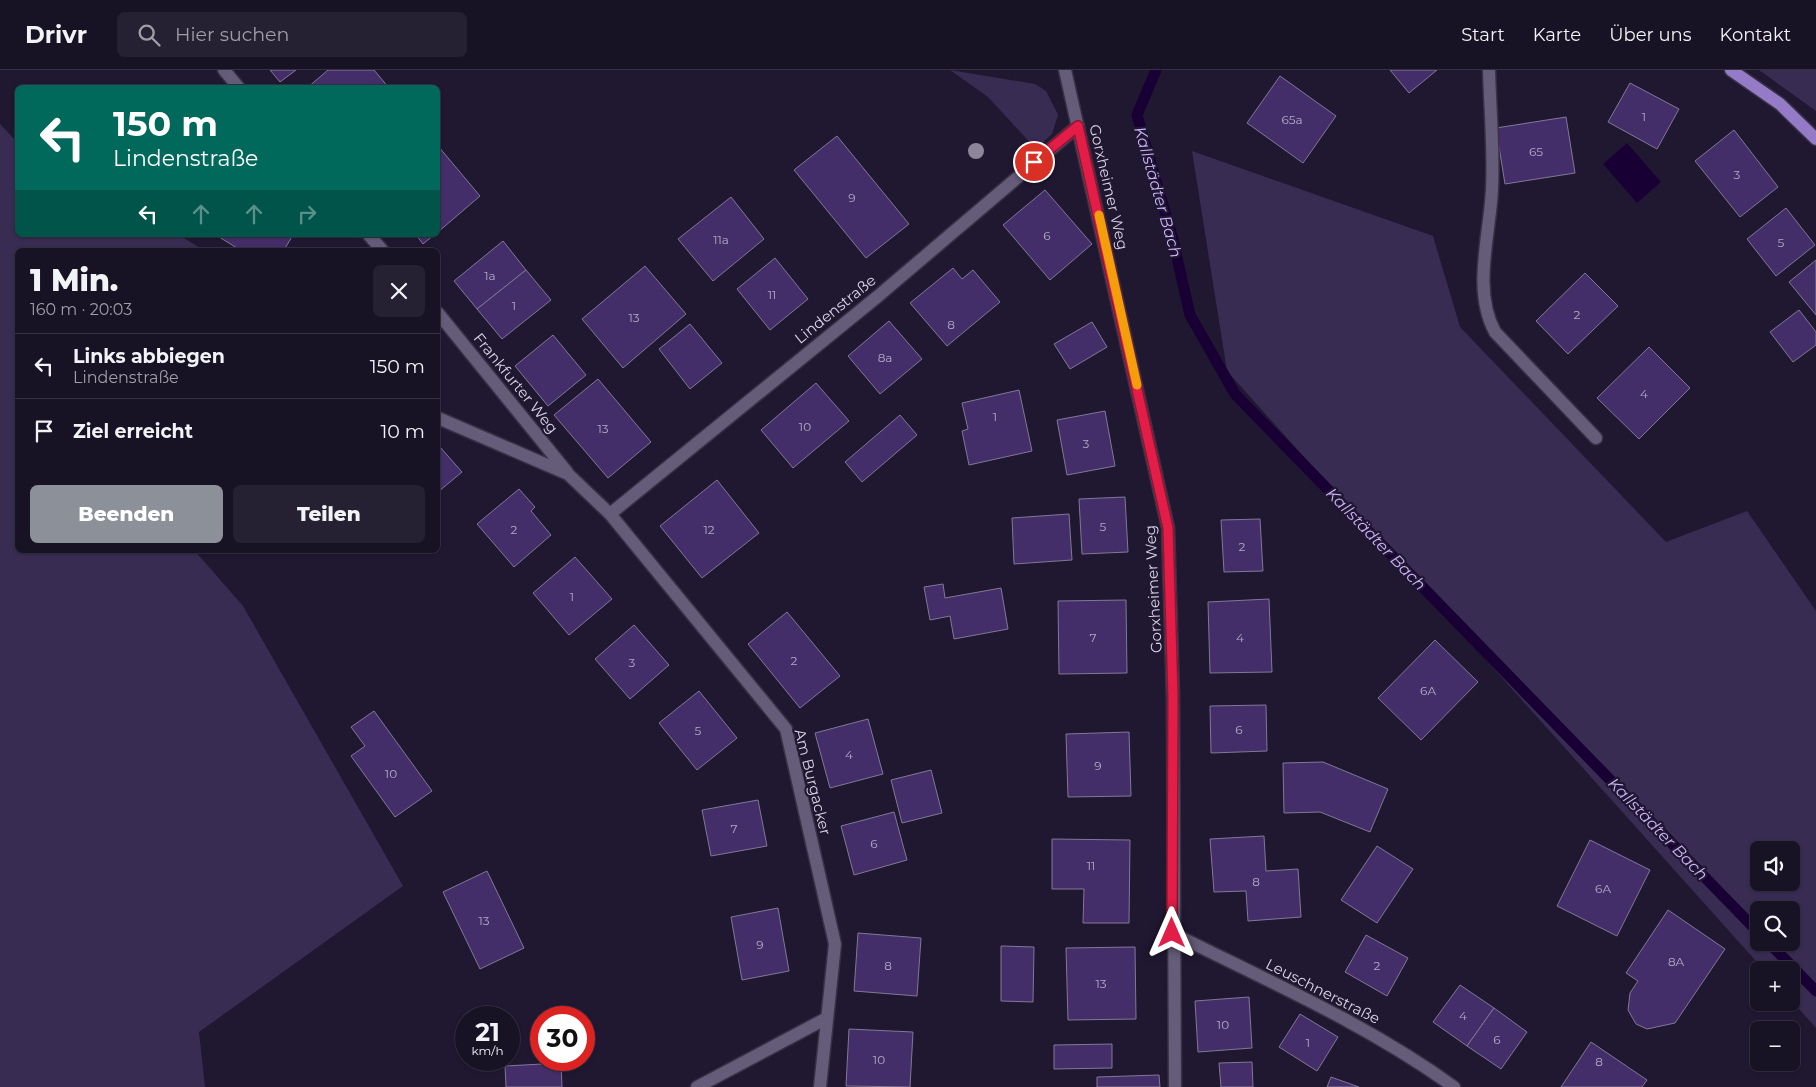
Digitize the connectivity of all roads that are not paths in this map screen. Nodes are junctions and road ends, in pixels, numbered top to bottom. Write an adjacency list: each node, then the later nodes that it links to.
1 (224, 70): 5 (street)
2 (1065, 70): 6 (street, Gorxheimer Weg)
3 (1489, 70): 12 (street)
4 (1731, 70): 7 (main road)
5 (236, 85)
6 (1078, 126): 14 (street, Lindenstraße); 15 (street, Gorxheimer Weg)
7 (1816, 139)
8 (371, 237): 9 (street)
9 (380, 248)
10 (440, 315): 13 (street, Frankfurter Weg)
11 (440, 419): 13 (street)
12 (1596, 438)
13 (568, 474): 14 (street, Am Burgacker)
14 (610, 514): 16 (street, Am Burgacker)
15 (1172, 933): 19 (street, Gorxheimer Weg); 20 (street, Leuschnerstraße)
16 (827, 1018): 17 (street); 18 (street, Am Burgacker)
17 (696, 1087)
18 (820, 1087)
19 (1175, 1087)
20 (1454, 1087)

